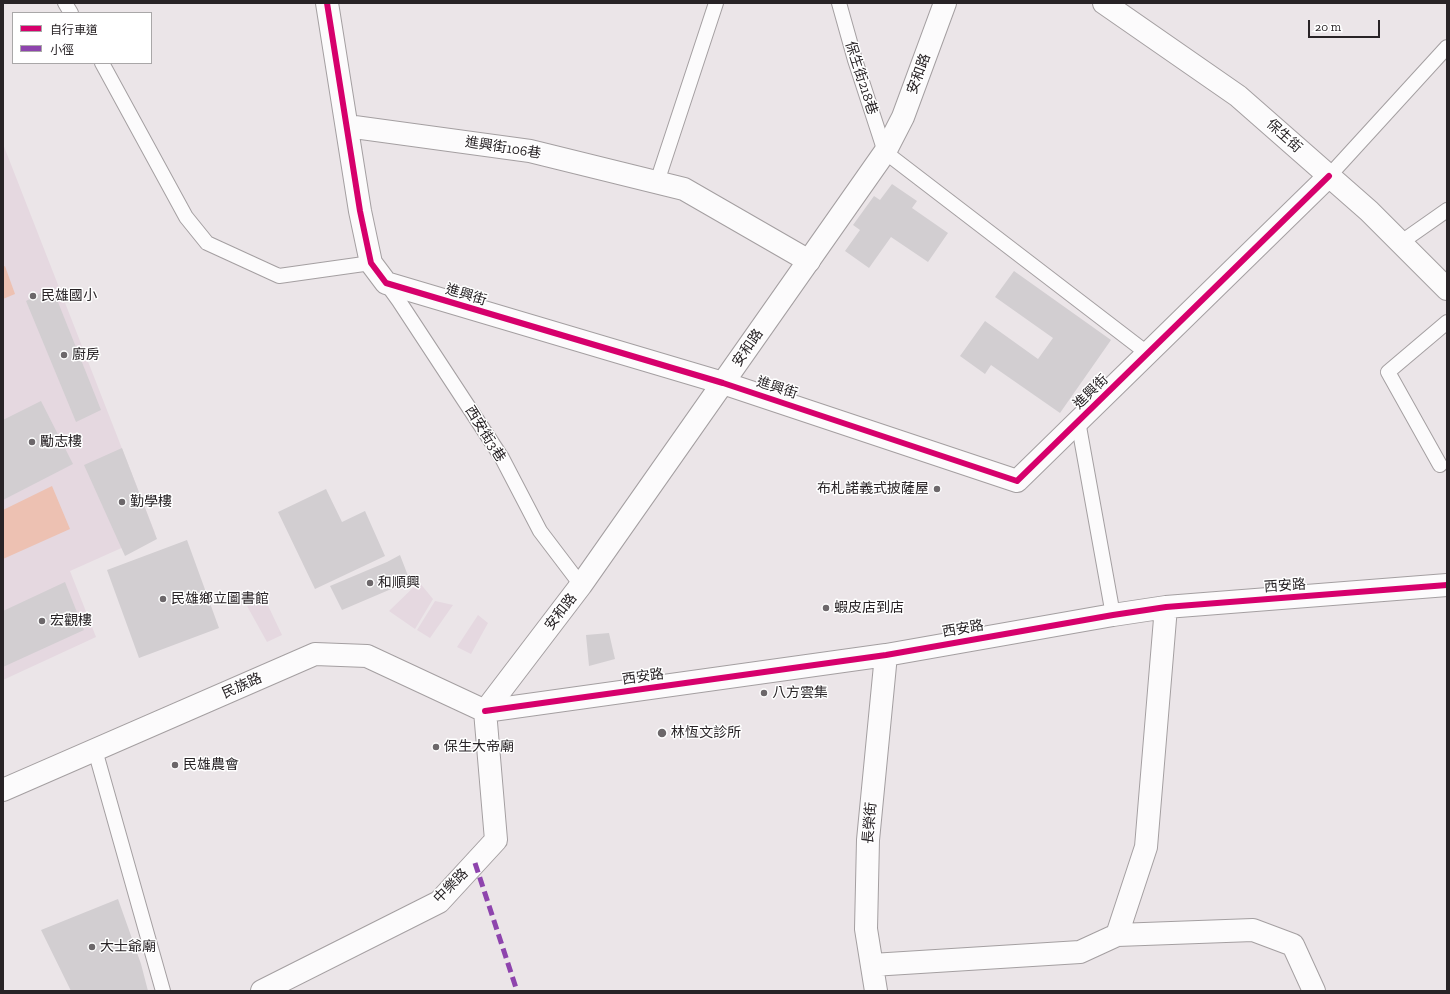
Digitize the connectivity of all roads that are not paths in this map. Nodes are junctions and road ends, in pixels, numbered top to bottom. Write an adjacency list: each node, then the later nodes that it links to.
1 (65, 3): 7 (lane)
2 (327, 3): 10 (street)
3 (716, 3): 13 (lane)
4 (839, 3): 11 (lane, 保生街218巷)
5 (945, 3): 11 (street, 安和路)
6 (1104, 3): 12 (street, 保生街)
7 (71, 12)
8 (1447, 48): 12 (lane)
9 (103, 64): 17 (lane)
10 (347, 126): 13 (street, 進興街106巷); 17 (street)
11 (885, 152): 16 (street, 安和路); 21 (lane)
12 (1329, 176): 15 (street, 保生街); 21 (street, 進興街)
13 (657, 182): 16 (street, 進興街106巷)
14 (1447, 210): 15 (lane)
15 (1400, 242): 19 (street, 保生街)
16 (810, 261): 22 (street, 安和路)
17 (371, 263): 18 (street)
18 (386, 283): 22 (street, 進興街); 26 (lane, 西安街3巷)
19 (1447, 289)
20 (1447, 322): 24 (lane)
21 (1147, 353): 23 (street, 進興街)
22 (723, 383): 23 (street, 進興街); 26 (street, 安和路)
23 (1078, 421): 28 (lane)
24 (1440, 466)
25 (1447, 585): 27 (street, 西安路)
26 (581, 586): 30 (street, 安和路)
27 (1166, 607): 28 (street, 西安路); 33 (street)
28 (1113, 615): 29 (street, 西安路)
29 (886, 654): 30 (street, 西安路); 34 (street, 長榮街)
30 (485, 711): 31 (street, 民族路); 36 (street, 中樂路)
31 (95, 750): 32 (street, 民族路); 35 (lane)
32 (3, 790)
33 (1116, 935): 34 (street); 38 (street)
34 (872, 965): 37 (street, 長榮街)
35 (163, 991)
36 (262, 991)
37 (876, 991)
38 (1314, 991)

